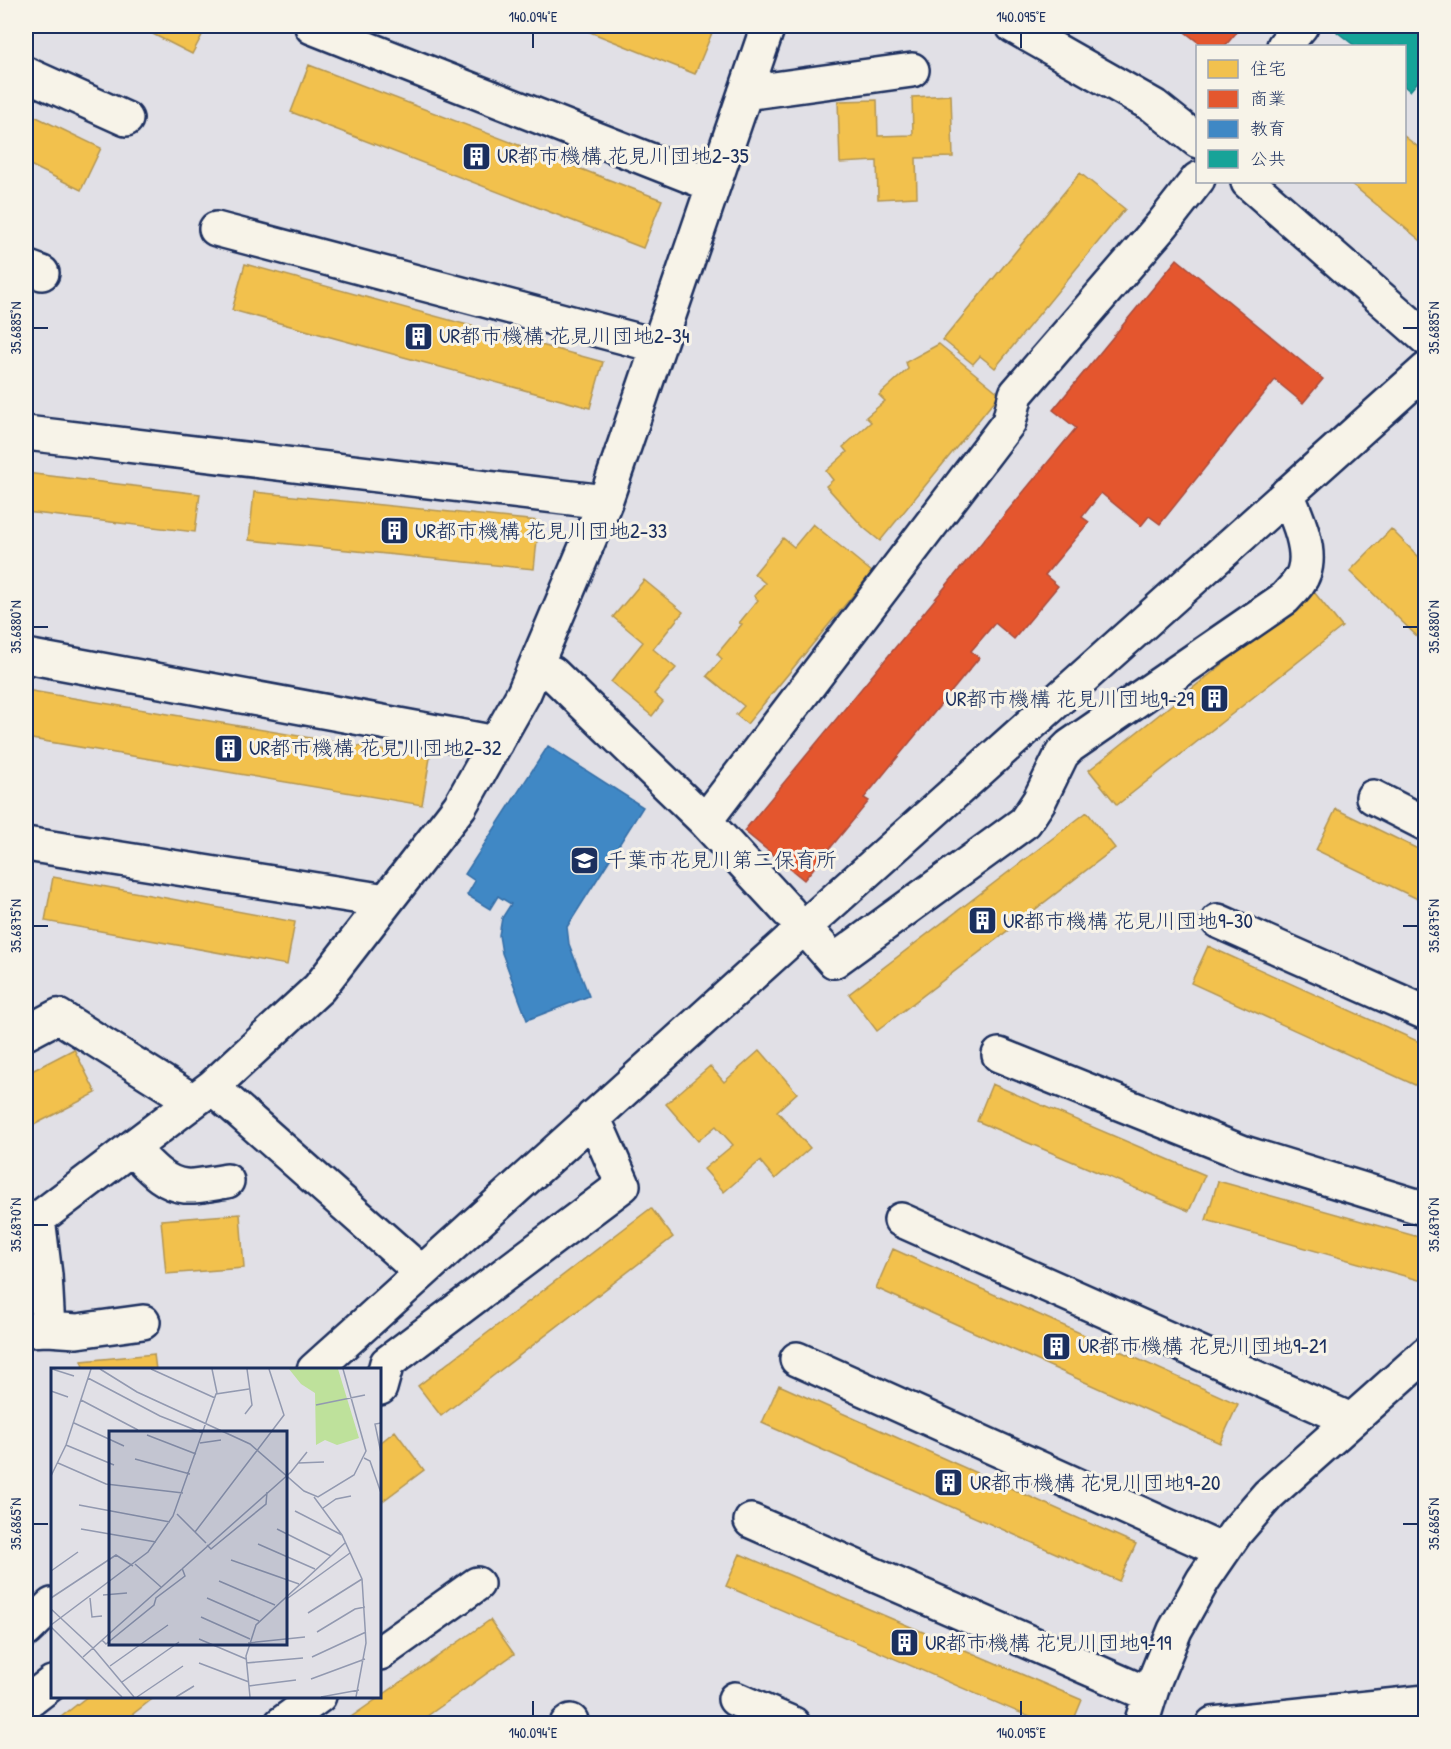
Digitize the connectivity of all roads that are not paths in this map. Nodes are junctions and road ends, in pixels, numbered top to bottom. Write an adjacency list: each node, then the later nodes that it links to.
1 (768, 26): 8 (street)
2 (1013, 26): 10 (street)
3 (1301, 26): 5 (street)
4 (312, 27): 13 (street)
5 (1285, 45)
6 (912, 70): 8 (street)
7 (26, 74): 9 (street)
8 (745, 93): 13 (street)
9 (126, 119)
10 (1196, 140)
11 (1196, 180): 25 (street)
12 (1249, 183): 15 (street)
13 (713, 185): 16 (street)
14 (216, 229): 16 (street)
15 (1425, 338)
16 (658, 346): 20 (street)
17 (1425, 370): 19 (street)
18 (26, 433): 20 (street)
19 (1287, 494): 29 (street); 29 (street)
20 (605, 502): 23 (street)
21 (26, 656): 23 (street)
22 (552, 674): 25 (street)
23 (496, 743): 28 (street)
24 (1373, 797): 26 (street)
25 (705, 821): 29 (street)
26 (1425, 824)
27 (26, 843): 28 (street)
28 (386, 901): 34 (street)
29 (796, 919): 35 (street)
30 (1218, 921): 31 (street)
31 (1425, 1013)
32 (26, 1033): 34 (street)
33 (999, 1055): 38 (street)
34 (203, 1094): 36 (street); 41 (street)
35 (593, 1117): 41 (street); 47 (street)
36 (131, 1148): 37 (street); 40 (street)
37 (227, 1181)
38 (1425, 1209)
39 (901, 1220): 48 (street)
40 (32, 1223): 43 (street)
41 (421, 1272): 46 (street)
42 (142, 1322): 43 (street)
43 (37, 1329)
44 (1425, 1354): 48 (street)
45 (797, 1359): 50 (street)
46 (316, 1368)
47 (381, 1384)
48 (1351, 1420): 50 (street)
49 (751, 1521): 60 (street)
50 (1223, 1551): 60 (street)
51 (477, 1584): 54 (street)
52 (51, 1606): 53 (street)
53 (26, 1630)
54 (381, 1652)
55 (51, 1684): 59 (street)
56 (316, 1698): 61 (street)
57 (735, 1699): 62 (street)
58 (1425, 1702): 63 (street)
59 (26, 1703)
60 (1145, 1709)
61 (281, 1724)
62 (793, 1724)
63 (1213, 1724)

